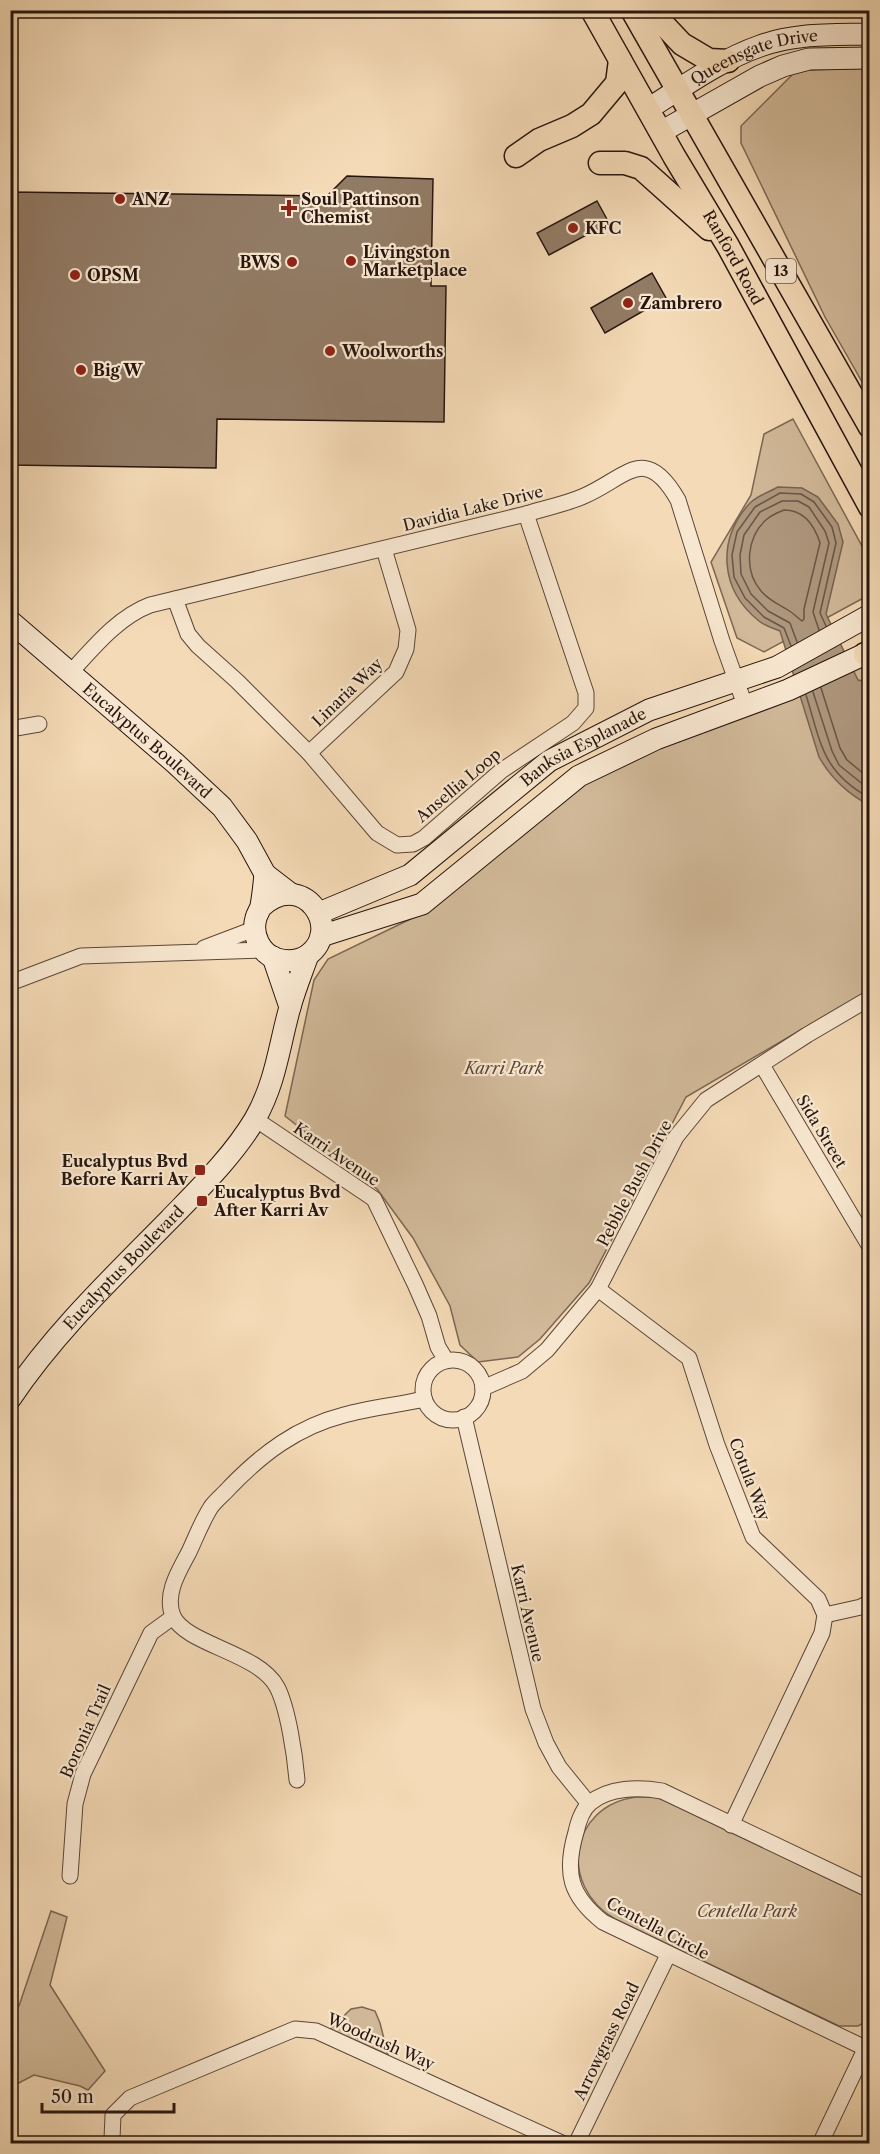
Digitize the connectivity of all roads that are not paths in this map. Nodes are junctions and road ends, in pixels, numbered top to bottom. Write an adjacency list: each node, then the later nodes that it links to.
1 (592, 10): 5 (main road, Ranford Road / 13)
2 (633, 10): 6 (main road); 7 (main road, Ranford Road / 13)
3 (870, 34): 6 (street, Queensgate Drive)
4 (870, 58): 9 (street, Queensgate Drive)
5 (620, 60): 8 (main road, Ranford Road / 13); 11 (main road)
6 (728, 61): 7 (street, Queensgate Drive)
7 (678, 90): 8 (street, Queensgate Drive); 9 (main road, Ranford Road / 13)
8 (648, 109): 10 (main road, Ranford Road / 13)
9 (691, 114): 10 (street, Queensgate Drive); 14 (main road, Ranford Road / 13)
10 (660, 132): 13 (main road, Ranford Road / 13)
11 (516, 156)
12 (600, 163): 13 (main road)
13 (728, 246): 15 (main road, Ranford Road / 13)
14 (870, 427)
15 (870, 507)
16 (526, 514): 17 (street, Davidia Lake Drive); 23 (street, Davidia Lake Drive); 27 (street, Ansellia Loop)
17 (384, 549): 18 (street, Davidia Lake Drive); 27 (street, Linaria Way)
18 (175, 599): 22 (street, Davidia Lake Drive); 27 (street, Ansellia Loop)
19 (870, 615): 23 (street, Banksia Esplanade)
20 (10, 621): 22 (street, Eucalyptus Boulevard)
21 (867, 654): 24 (street, Banksia Esplanade)
22 (70, 673): 28 (street, Eucalyptus Boulevard)
23 (737, 682): 24 (street, Davidia Lake Drive); 31 (street, Banksia Esplanade)
24 (746, 705): 33 (street, Banksia Esplanade)
25 (39, 724): 26 (street)
26 (10, 729)
27 (309, 753)
28 (265, 874): 29 (street, Eucalyptus Boulevard); 30 (street)
29 (291, 894): 30 (street); 31 (street, Eucalyptus Boulevard)
30 (261, 907): 32 (street)
31 (319, 913): 33 (street)
32 (254, 929): 34 (street); 35 (street)
33 (321, 936): 36 (street, Eucalyptus Boulevard)
34 (192, 952): 35 (street); 37 (street)
35 (268, 954): 36 (street); 39 (street)
36 (308, 955): 39 (street, Eucalyptus Boulevard)
37 (10, 983)
38 (870, 998): 40 (street, Pebble Bush Drive)
39 (290, 1007): 41 (street, Eucalyptus Boulevard)
40 (762, 1065): 42 (street, Sida Street); 43 (street, Pebble Bush Drive)
41 (255, 1119): 44 (street, Karri Avenue); 46 (street, Eucalyptus Boulevard)
42 (870, 1247)
43 (598, 1289): 45 (street, Pebble Bush Drive); 50 (street, Cotula Way)
44 (446, 1360): 45 (street); 47 (street)
45 (483, 1388): 48 (street)
46 (10, 1399)
47 (424, 1400): 48 (street); 51 (street)
48 (465, 1417): 53 (street, Karri Avenue)
49 (870, 1602): 50 (street)
50 (825, 1615): 54 (street)
51 (174, 1617): 52 (street); 55 (street, Boronia Trail)
52 (297, 1780)
53 (589, 1804): 54 (street); 57 (street, Centella Circle)
54 (731, 1825): 56 (street)
55 (70, 1876)
56 (870, 1890)
57 (668, 1955): 58 (street, Centella Circle); 61 (street, Arrowgrass Road)
58 (867, 2044): 62 (street)
59 (114, 2144): 60 (street, Woodrush Way)
60 (564, 2144)
61 (576, 2144)
62 (820, 2144)

